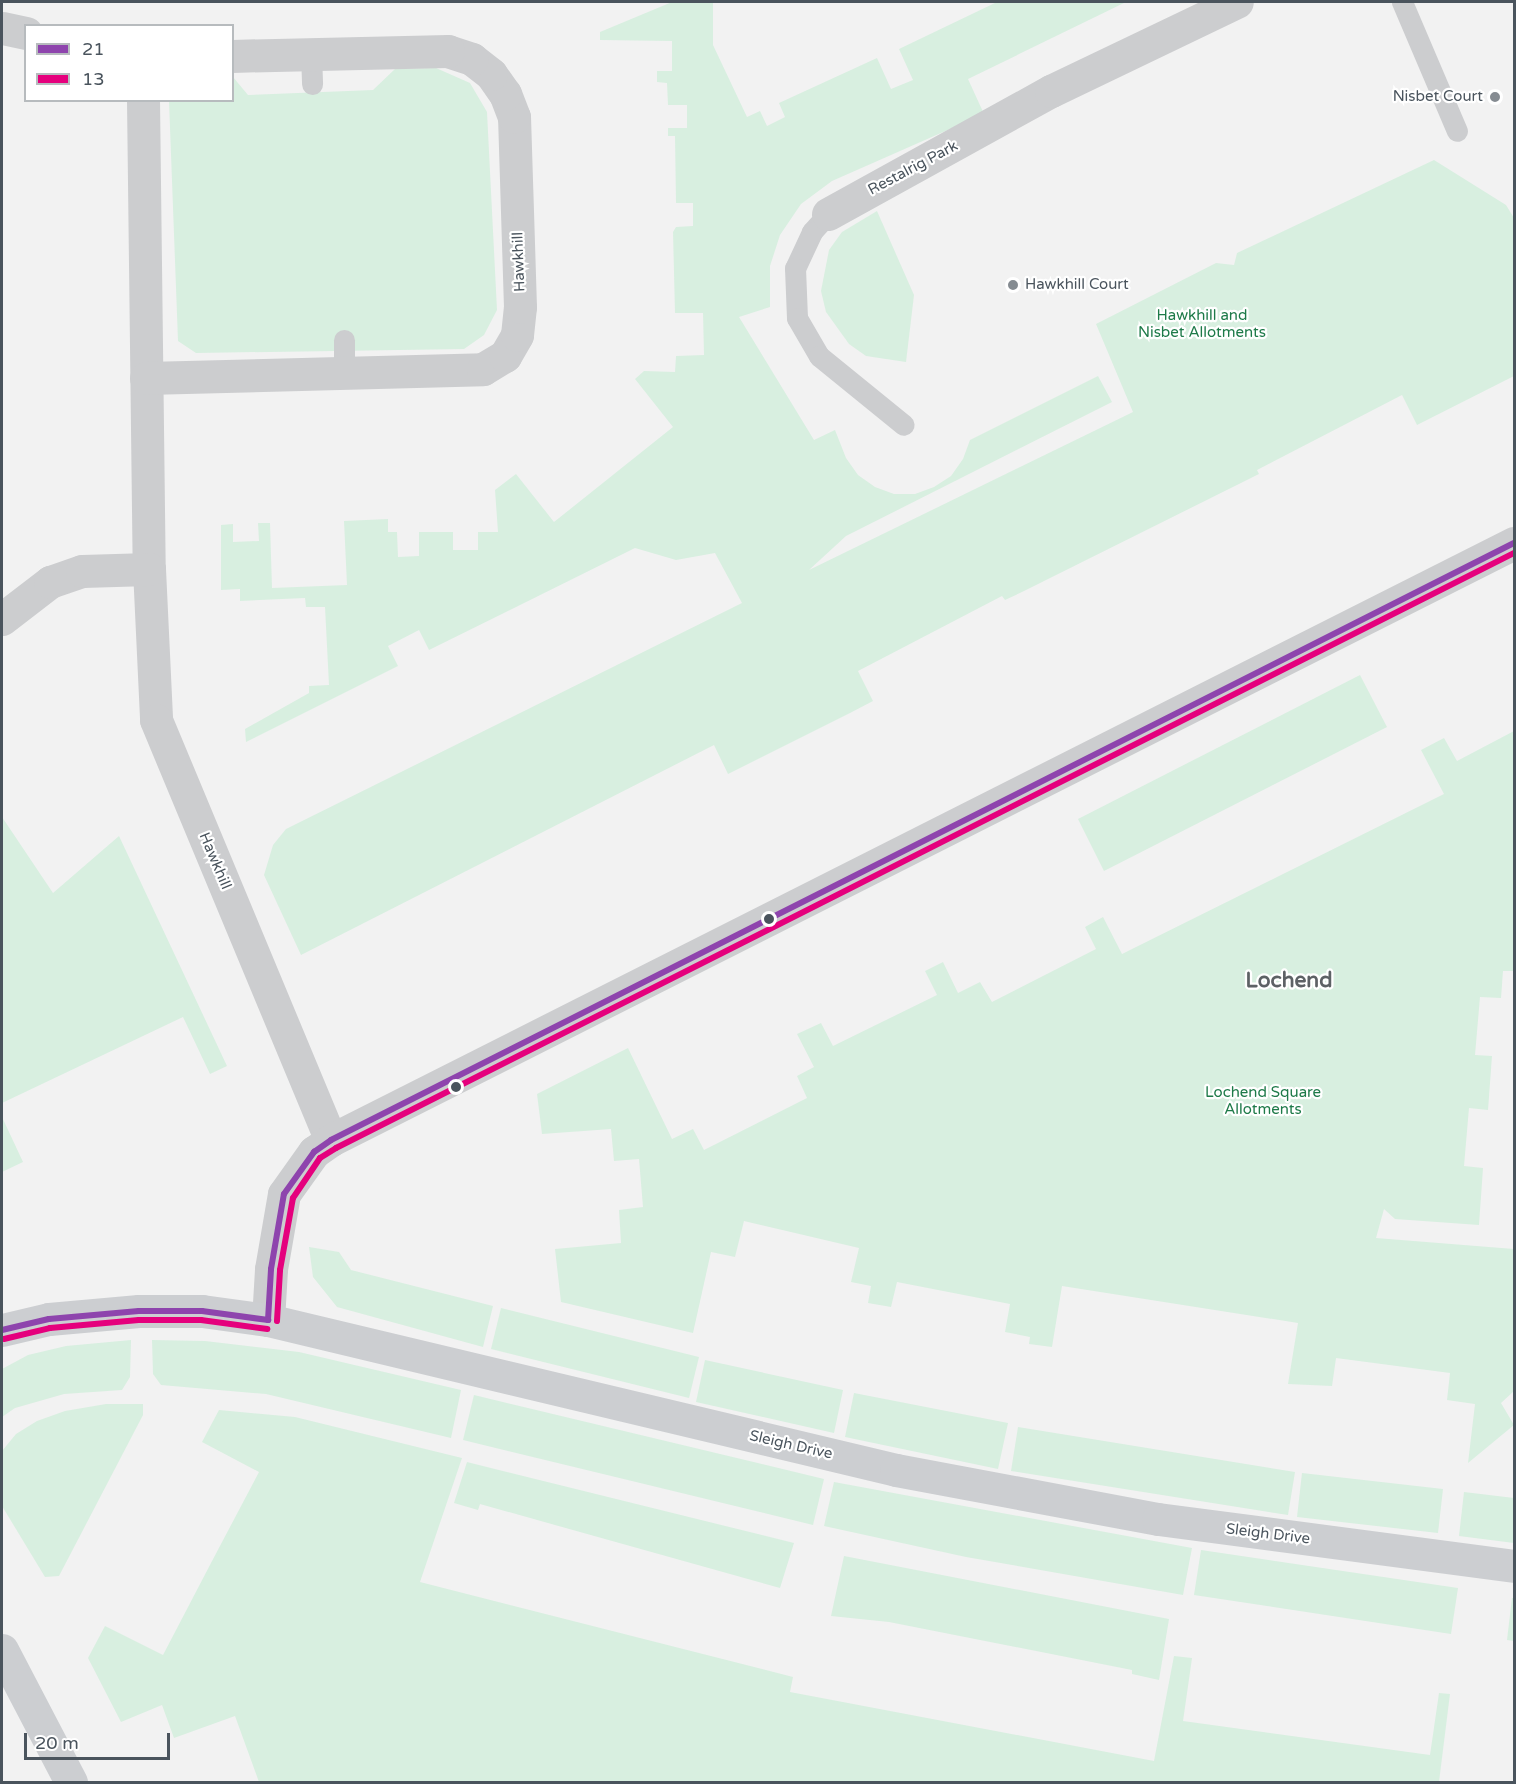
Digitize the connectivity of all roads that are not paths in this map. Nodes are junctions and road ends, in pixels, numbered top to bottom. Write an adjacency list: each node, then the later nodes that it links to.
1 (1237, 2): 8 (street, Restalrig Park)
2 (1402, 2): 7 (lane)
3 (2, 28): 4 (street)
4 (24, 33)
5 (234, 56): 10 (street, Hawkhill)
6 (143, 102): 11 (street, Hawkhill)
7 (1457, 131)
8 (828, 214): 12 (lane, Restalrig Park)
9 (344, 340): 10 (lane)
10 (344, 373): 11 (street, Hawkhill)
11 (146, 378): 14 (street, Hawkhill)
12 (903, 425)
13 (1515, 543): 16 (street)
14 (149, 569): 15 (street); 16 (street, Hawkhill)
15 (2, 619)
16 (331, 1140): 17 (street)
17 (268, 1320): 18 (street, Sleigh Drive); 19 (street, Sleigh Drive)
18 (2, 1330)
19 (1515, 1566)
20 (2, 1650): 21 (street)
21 (71, 1782)

